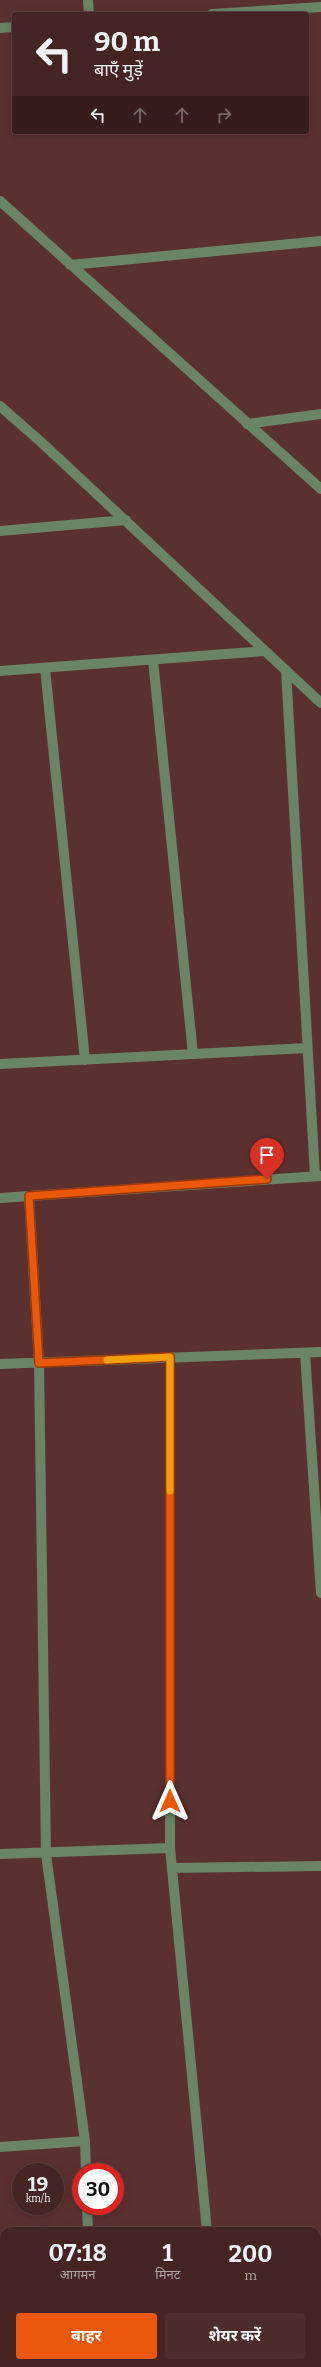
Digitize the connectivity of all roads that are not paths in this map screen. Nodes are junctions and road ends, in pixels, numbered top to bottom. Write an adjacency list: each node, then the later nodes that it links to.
1 (88, 0): 4 (street)
2 (302, 4): 3 (street); 5 (street)
3 (321, 7)
4 (89, 12)
5 (230, 12)
6 (12, 27): 7 (street)
7 (0, 28)
8 (0, 201): 10 (street)
9 (321, 241): 10 (street)
10 (70, 264): 13 (street)
11 (0, 406): 15 (street)
12 (321, 414): 13 (street)
13 (247, 424): 14 (street)
14 (321, 489)
15 (126, 520): 16 (street); 17 (street)
16 (0, 531)
17 (265, 651): 18 (street); 20 (street)
18 (153, 660): 19 (street); 24 (street)
19 (45, 668): 21 (street); 25 (street)
20 (286, 670): 22 (street); 23 (street)
21 (0, 671)
22 (321, 703)
23 (307, 1048): 24 (street); 27 (street)
24 (193, 1054): 25 (street)
25 (85, 1060): 26 (street)
26 (0, 1064)
27 (318, 1176): 28 (street)
28 (29, 1196): 29 (street); 33 (street)
29 (0, 1198)
30 (321, 1352): 31 (street)
31 (305, 1353): 32 (street); 35 (street)
32 (170, 1357): 33 (street); 36 (street)
33 (39, 1363): 34 (street); 38 (street)
34 (0, 1364)
35 (321, 1593)
36 (170, 1848): 38 (street); 40 (street)
37 (0, 1854): 38 (street)
38 (46, 1854): 41 (street)
39 (321, 1866): 40 (street)
40 (172, 1868): 46 (street)
41 (85, 2141): 42 (street); 43 (street)
42 (0, 2147)
43 (86, 2163)
44 (87, 2215): 45 (street)
45 (88, 2227)
46 (207, 2227)

